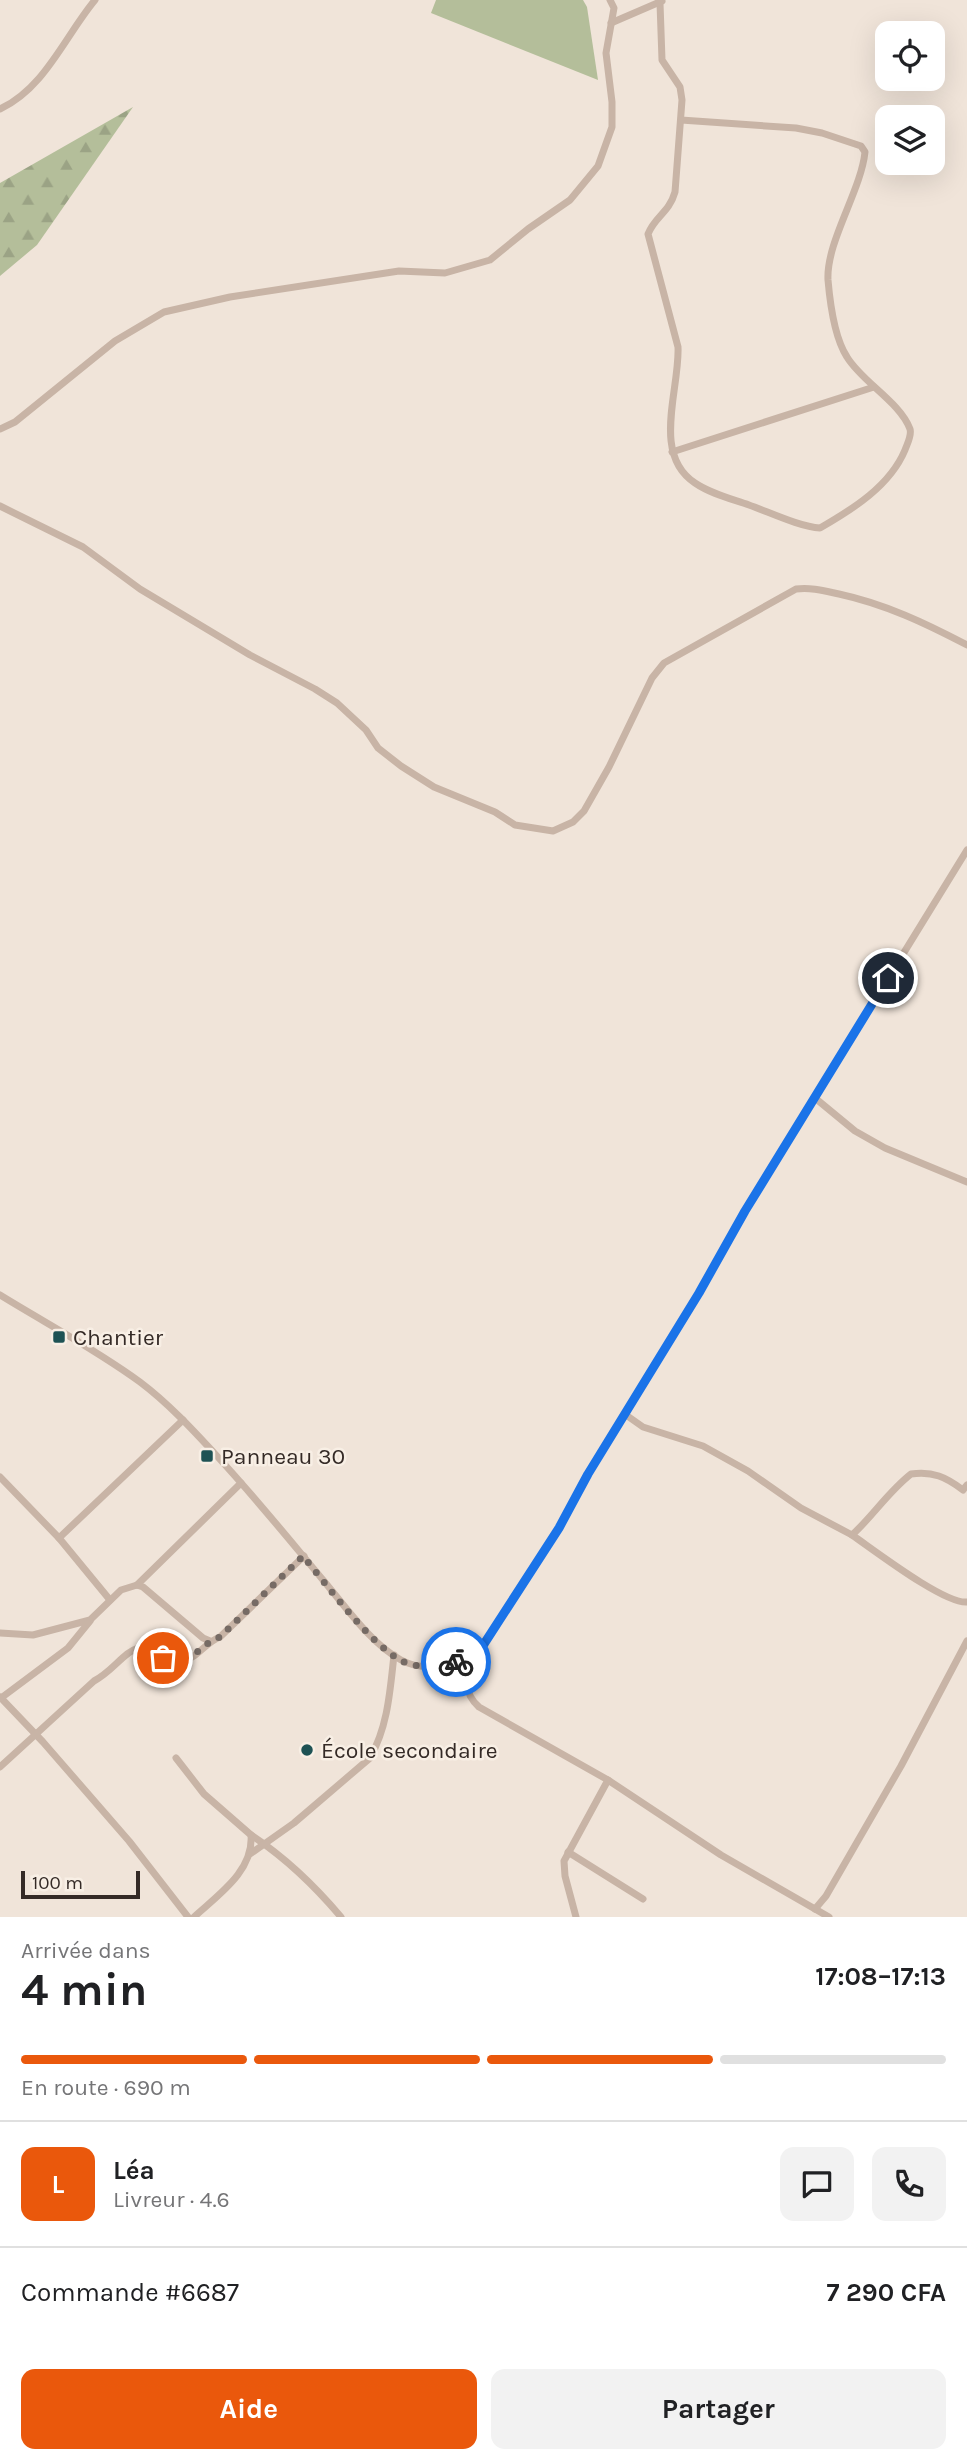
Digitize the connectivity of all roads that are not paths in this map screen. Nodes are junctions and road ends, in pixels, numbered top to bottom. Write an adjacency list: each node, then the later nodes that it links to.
1 (95, 0): 5 (street)
2 (610, 0): 4 (street)
3 (662, 1): 4 (street); 6 (street)
4 (611, 23): 8 (street)
5 (0, 109)
6 (681, 120): 7 (street); 9 (street)
7 (874, 387): 9 (street); 9 (street)
8 (0, 429)
9 (672, 452)
10 (0, 506): 11 (street)
11 (967, 645)
12 (967, 850): 13 (street)
13 (816, 1098): 14 (street); 16 (street)
14 (967, 1182)
15 (0, 1295): 17 (street)
16 (626, 1415): 21 (street); 32 (street)
17 (183, 1420): 19 (street); 22 (street)
18 (0, 1477): 22 (street)
19 (241, 1483): 23 (street); 24 (street)
20 (966, 1489): 21 (street)
21 (852, 1535): 26 (street)
22 (59, 1538): 25 (street)
23 (303, 1556): 29 (street); 31 (street)
24 (137, 1585): 25 (street); 29 (street)
25 (110, 1600): 27 (street)
26 (967, 1602)
27 (90, 1620): 28 (street); 33 (street)
28 (0, 1633)
29 (210, 1640): 34 (street)
30 (967, 1641): 43 (street)
31 (394, 1656): 32 (street); 39 (street)
32 (468, 1656): 37 (street)
33 (0, 1698): 34 (street)
34 (36, 1737): 36 (street); 44 (street)
35 (176, 1758): 38 (street)
36 (0, 1767)
37 (608, 1780): 40 (street); 43 (street)
38 (251, 1835): 39 (street); 41 (street)
39 (267, 1844): 41 (street); 46 (street)
40 (568, 1852): 42 (street); 47 (street)
41 (250, 1854): 45 (street)
42 (643, 1899)
43 (815, 1909): 48 (street)
44 (188, 1917)
45 (194, 1917)
46 (341, 1917)
47 (576, 1917)
48 (829, 1917)

